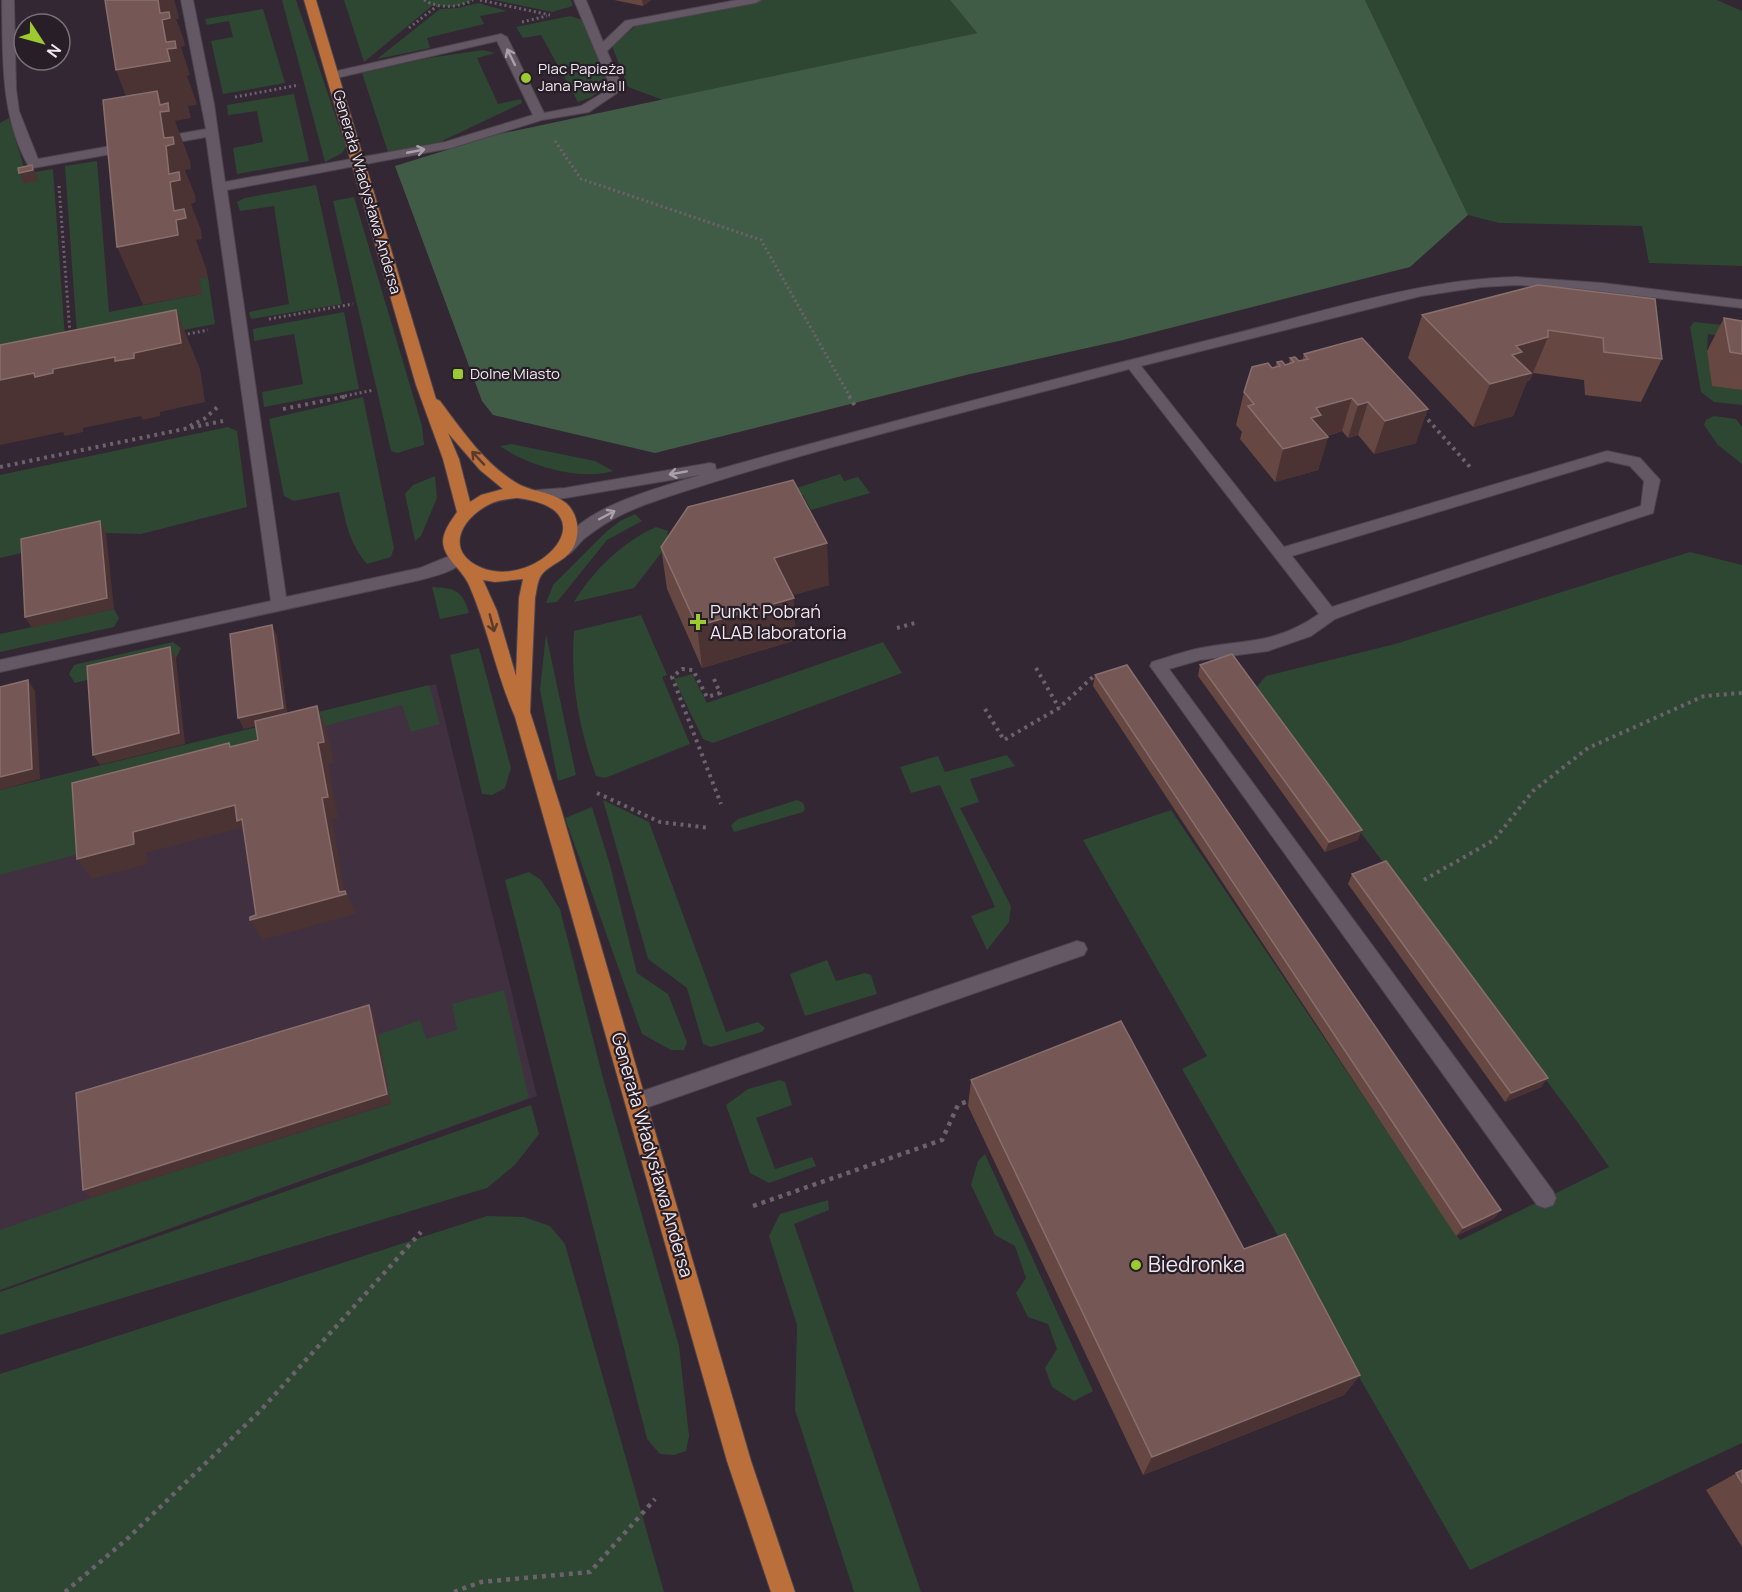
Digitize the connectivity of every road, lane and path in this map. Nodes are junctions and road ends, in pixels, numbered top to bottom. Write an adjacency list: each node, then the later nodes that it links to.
1 (8, 0): 17 (street)
2 (187, 0): 13 (street)
3 (310, 0): 11 (main road, Generała Władysława Andersa)
4 (424, 0): 5 (path)
5 (473, 0)
6 (480, 0): 9 (path)
7 (580, 0): 10 (street)
8 (755, 0): 10 (street)
9 (514, 24)
10 (601, 50): 14 (street)
11 (332, 75): 14 (street, one-way to 11); 18 (main road, Generała Władysława Andersa)
12 (299, 85): 13 (path)
13 (208, 102): 15 (street)
14 (540, 117): 18 (street, one-way to 14)
15 (212, 132): 17 (street); 19 (street)
16 (550, 132): 29 (path)
17 (57, 159): 24 (path)
18 (359, 163): 19 (street); 26 (main road, Generała Władysława Andersa)
19 (220, 187): 22 (street)
20 (353, 304): 22 (path)
21 (1742, 304): 25 (street)
22 (239, 324): 23 (path); 31 (street)
23 (175, 336)
24 (70, 344)
25 (1132, 364): 33 (street); 39 (street)
26 (423, 385): 36 (main road, Generała Władysława Andersa, one-way to 26); 37 (main road, Generała Władysława Andersa)
27 (374, 390): 31 (path)
28 (222, 403): 32 (path)
29 (856, 407)
30 (1420, 411): 35 (path)
31 (252, 415): 32 (path); 42 (street)
32 (180, 430): 34 (path)
33 (798, 452): 36 (street, one-way to 36); 38 (street, one-way to 33)
34 (0, 467)
35 (1473, 470)
36 (530, 494): 37 (main road); 38 (main road)
37 (465, 513): 40 (main road)
38 (562, 552): 41 (main road)
39 (1281, 554): 43 (street); 43 (street)
40 (464, 564): 41 (main road); 42 (street); 53 (main road, Generała Władysława Andersa, one-way to 53)
41 (537, 569): 53 (main road, Generała Władysława Andersa)
42 (279, 603): 46 (street)
43 (1329, 615): 61 (street)
44 (915, 622): 45 (path)
45 (897, 628)
46 (0, 666)
47 (1036, 668): 51 (path)
48 (1095, 675): 51 (path)
49 (714, 680): 55 (path)
50 (1742, 693): 57 (path)
51 (1059, 708): 52 (path)
52 (985, 709)
53 (524, 717): 60 (main road, Generała Władysława Andersa)
54 (597, 793): 56 (path)
55 (721, 804)
56 (710, 828)
57 (1424, 880)
58 (1077, 949): 60 (street)
59 (975, 1098): 62 (path)
60 (637, 1102): 67 (main road, Generała Władysława Andersa)
61 (1545, 1198)
62 (753, 1206)
63 (421, 1232): 65 (path)
64 (654, 1498): 66 (path)
65 (65, 1592)
66 (453, 1592)
67 (783, 1592)

